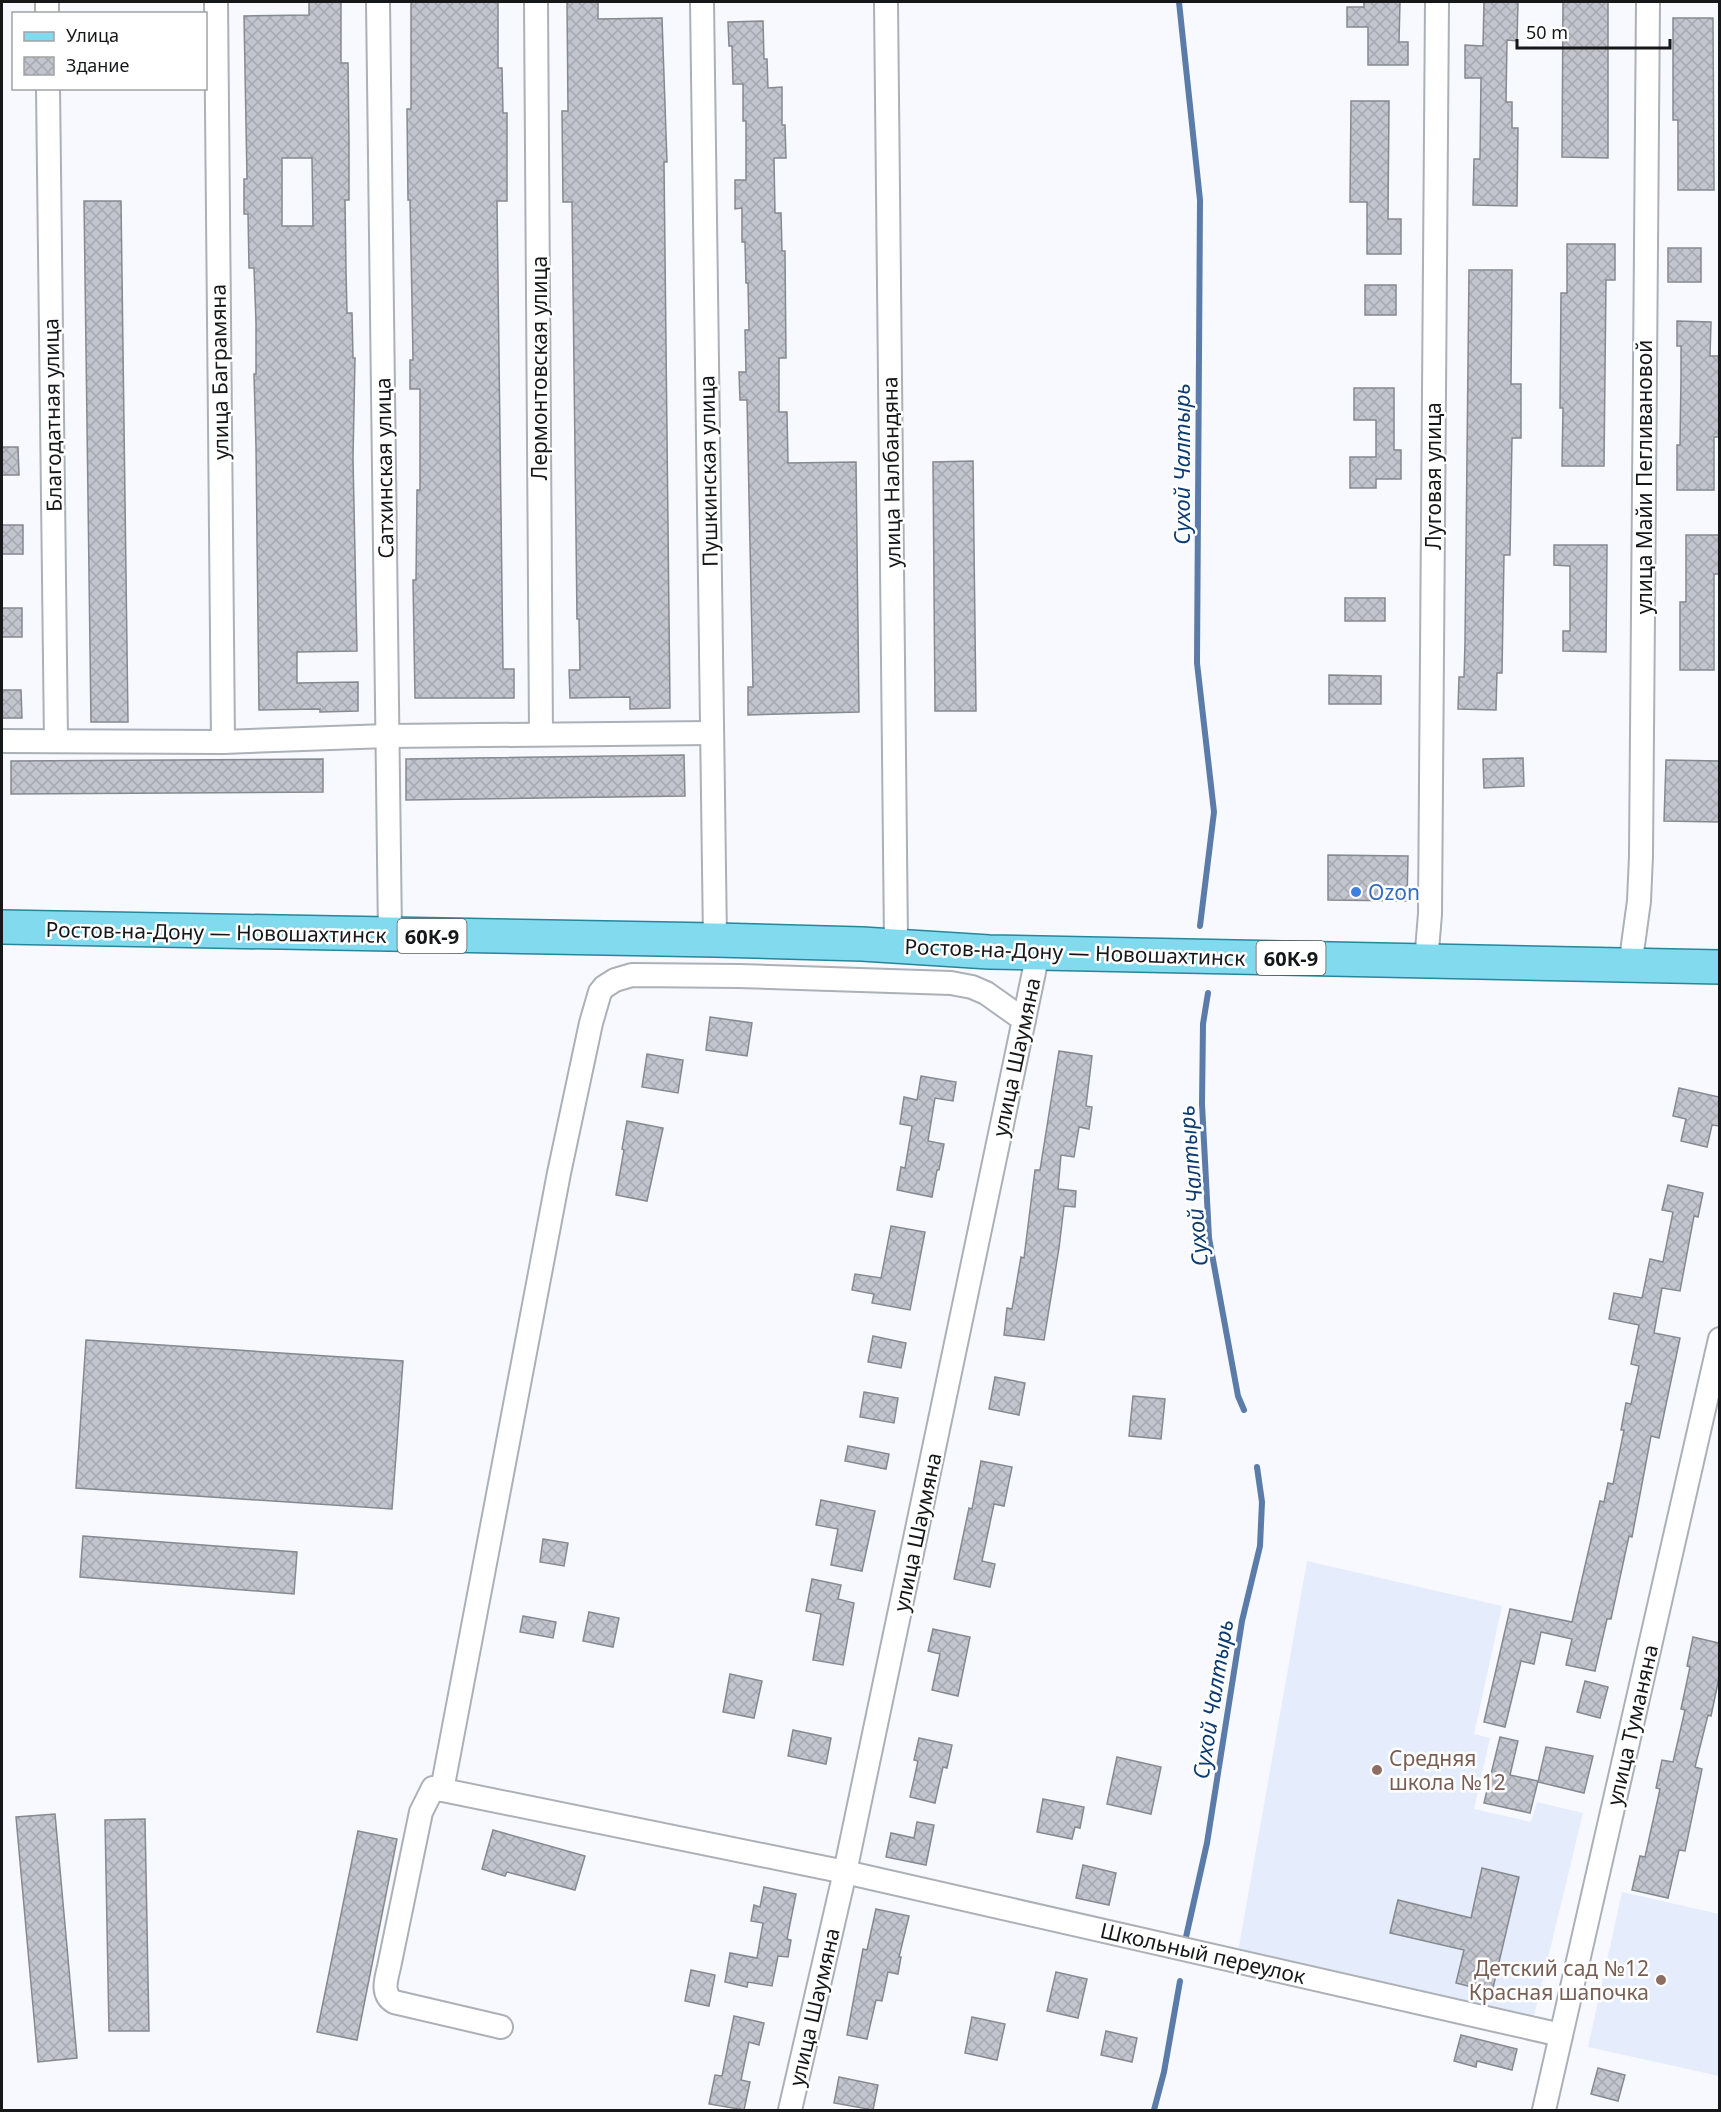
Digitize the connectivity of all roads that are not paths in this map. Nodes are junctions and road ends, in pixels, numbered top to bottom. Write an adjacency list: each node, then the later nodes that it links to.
1 (216, 2): 14 (street, улица Баграмяна)
2 (378, 2): 11 (street, Сатхинская улица)
3 (536, 2): 10 (street, Лермонтовская улица)
4 (702, 2): 9 (street, Пушкинская улица)
5 (886, 2): 18 (street, улица Налбандяна)
6 (1437, 2): 20 (street, Луговая улица)
7 (1648, 2): 21 (street, улица Майи Пегливановой)
8 (48, 90): 13 (street, Благодатная улица)
9 (712, 732): 10 (street); 17 (street, Пушкинская улица)
10 (541, 734): 11 (street)
11 (387, 736): 14 (street); 16 (street, Сатхинская улица)
12 (2, 741): 13 (street)
13 (56, 741): 14 (street)
14 (223, 742)
15 (2, 927): 16 (main road, Ростов-на-Дону — Новошахтинск / 60К-9)
16 (390, 935): 17 (main road, Ростов-на-Дону — Новошахтинск / 60К-9)
17 (716, 940): 19 (main road, Ростов-на-Дону — Новошахтинск / 60К-9)
18 (896, 942): 19 (main road, Ростов-на-Дону — Новошахтинск / 60К-9); 20 (main road, Ростов-на-Дону — Новошахтинск / 60К-9)
19 (862, 944): 22 (main road, Ростов-на-Дону — Новошахтинск / 60К-9)
20 (1427, 950): 21 (main road, Ростов-на-Дону — Новошахтинск / 60К-9)
21 (1632, 952): 23 (main road, Ростов-на-Дону — Новошахтинск / 60К-9)
22 (1038, 953): 24 (main road, Ростов-на-Дону — Новошахтинск / 60К-9); 25 (street, улица Шаумяна)
23 (1719, 954)
24 (1719, 967)
25 (1024, 1020): 27 (street); 28 (street, улица Шаумяна)
26 (1719, 1339): 30 (street, улица Туманяна)
27 (442, 1790): 28 (street, Школьный переулок); 29 (street)
28 (845, 1872): 30 (street, Школьный переулок); 31 (street, улица Шаумяна)
29 (501, 2027)
30 (1561, 2035): 32 (street, улица Туманяна)
31 (790, 2110)
32 (1544, 2110)

